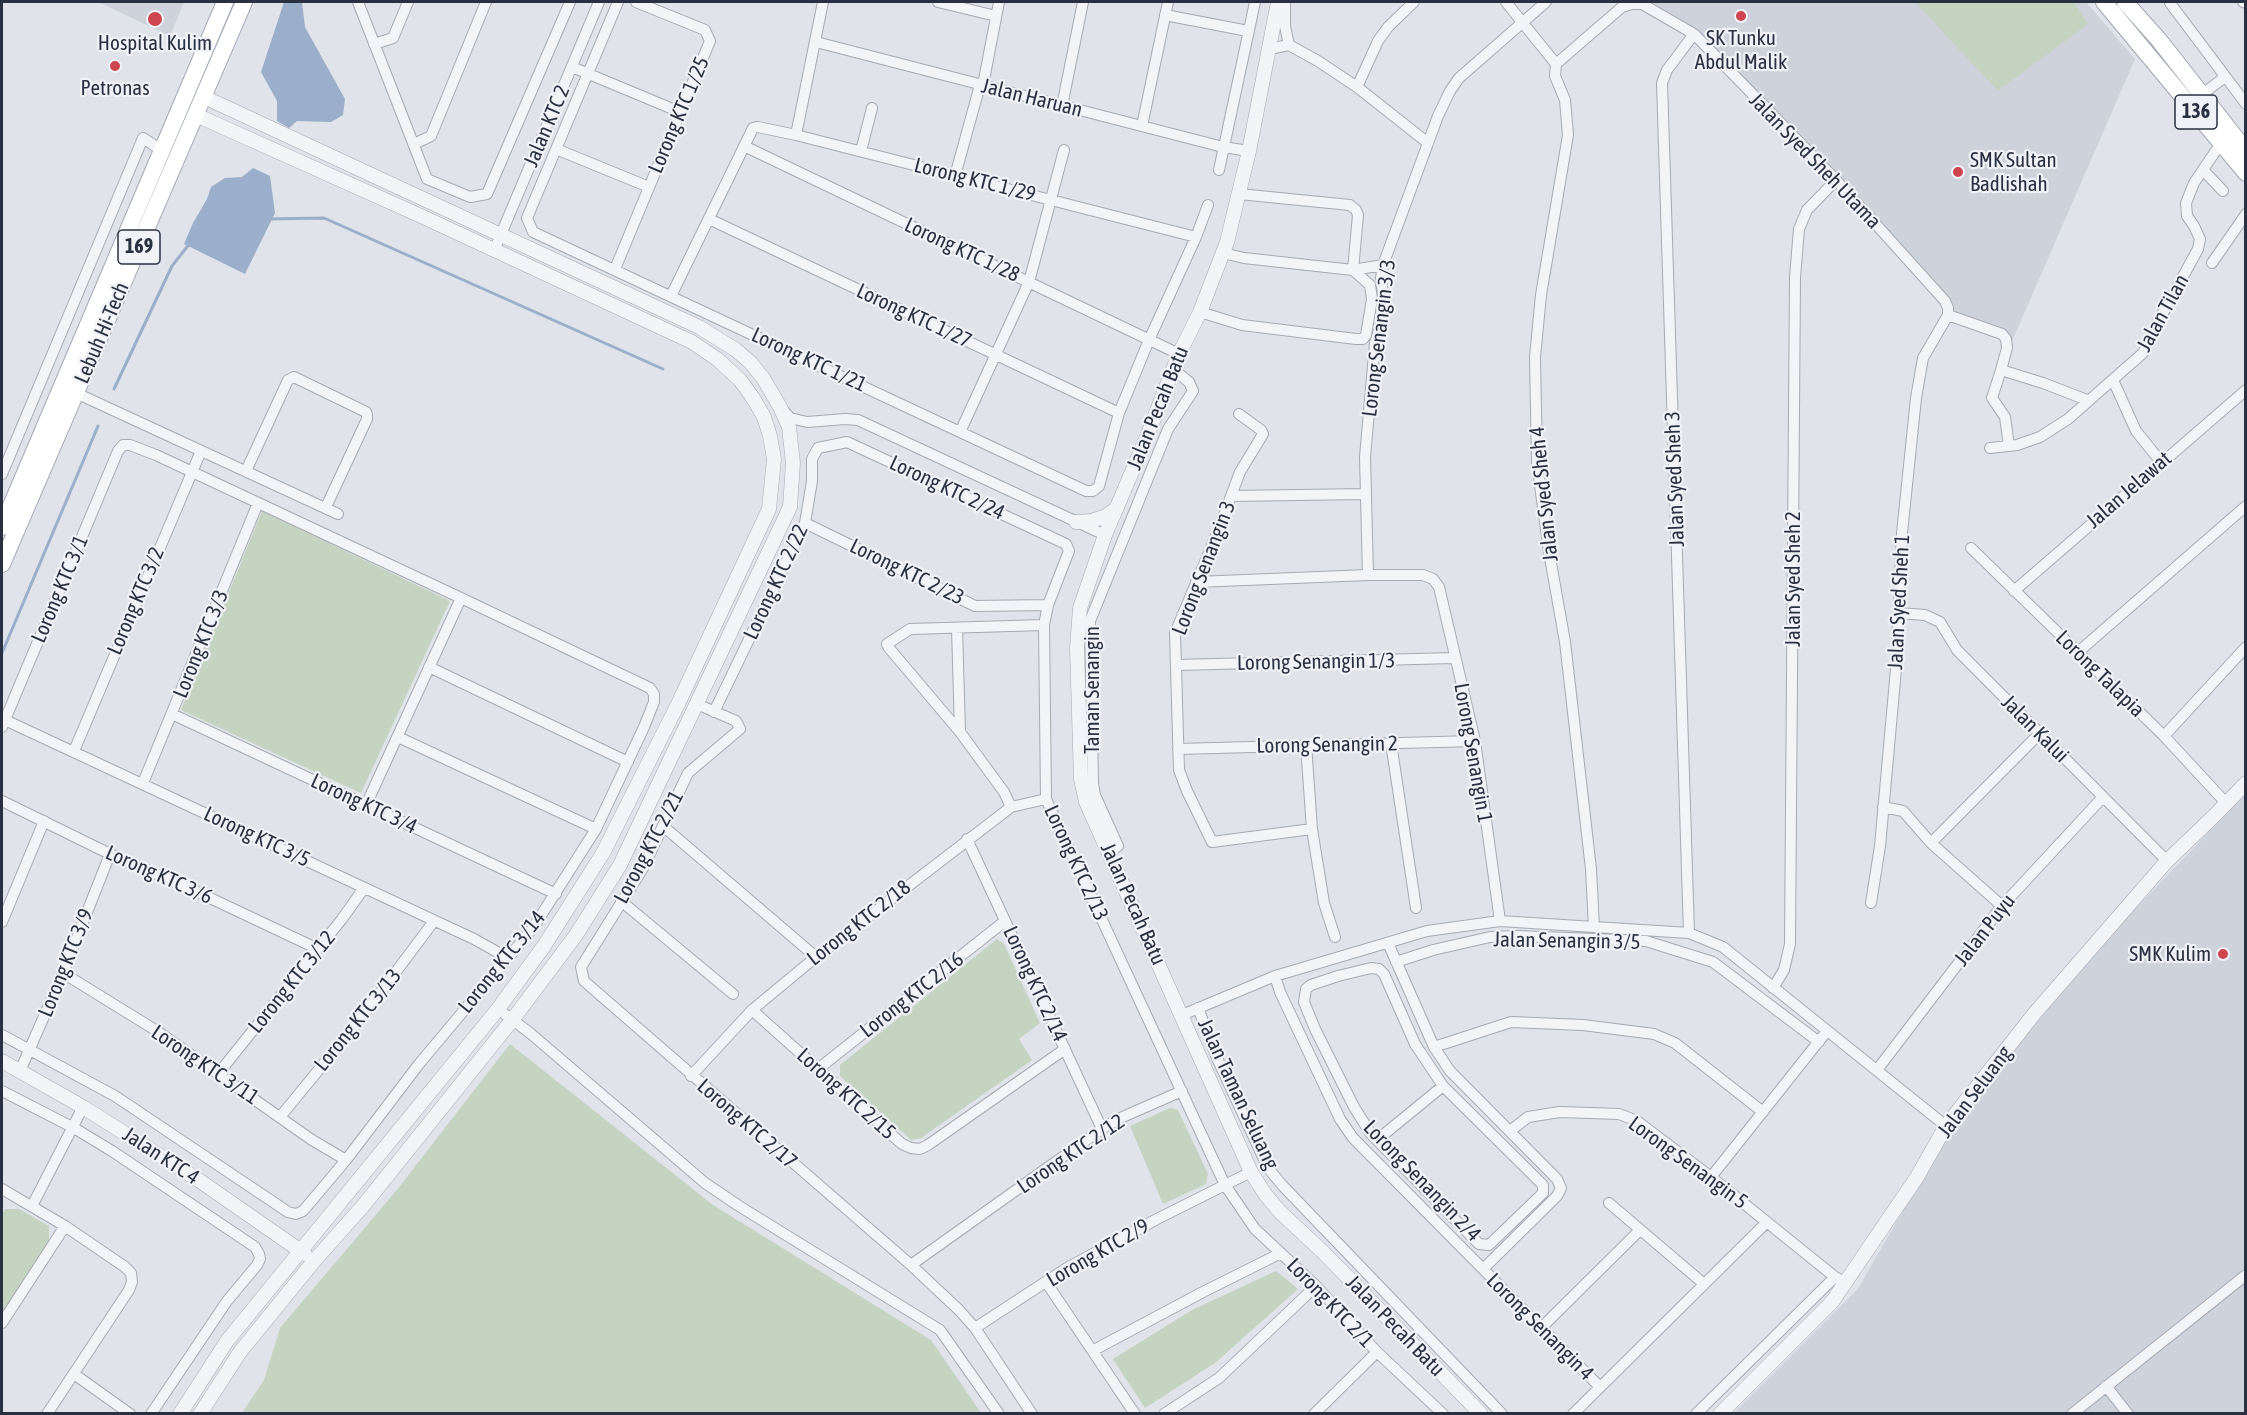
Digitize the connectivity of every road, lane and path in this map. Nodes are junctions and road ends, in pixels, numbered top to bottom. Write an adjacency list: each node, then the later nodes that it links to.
1 (225, 2): 53 (main road, Lebuh Hi-Tech / 169)
2 (244, 2): 39 (main road, Lebuh Hi-Tech / 169)
3 (358, 2): 29 (street)
4 (408, 2): 29 (street)
5 (486, 2): 49 (street)
6 (570, 2): 49 (street)
7 (599, 2): 33 (street, Jalan KTC 2)
8 (618, 2): 34 (street)
9 (636, 2): 43 (street, Lorong KTC 1/25)
10 (823, 2): 28 (street)
11 (938, 2): 24 (street)
12 (999, 2): 24 (street)
13 (1083, 2): 41 (street)
14 (1255, 2): 26 (street)
15 (1278, 2): 31 (street, Jalan Pecah Batu)
16 (1285, 2): 30 (street)
17 (1414, 2): 37 (street)
18 (1506, 2): 25 (street)
19 (1546, 2): 25 (street, Lorong Senangin 3/3)
20 (2104, 2): 23 (main road, 136)
21 (2170, 3): 35 (street)
22 (1165, 5): 26 (street); 45 (street)
23 (2123, 6): 38 (main road, 136); 48 (main road, 136)
24 (996, 16): 36 (street)
25 (1522, 24): 32 (street); 47 (street, Lorong Senangin 3/3)
26 (1248, 31): 51 (street)
27 (1694, 34): 32 (street, Jalan Syed Sheh Utama); 62 (street, Jalan Syed Sheh Utama); 176 (street, Jalan Syed Sheh 3)
28 (816, 42): 36 (street, Jalan Haruan); 46 (street)
29 (374, 44): 49 (street)
30 (1289, 45): 31 (street); 37 (street)
31 (1269, 48): 56 (street, Jalan Pecah Batu)
32 (1556, 64): 175 (street, Jalan Syed Sheh 4)
33 (572, 67): 34 (street); 70 (street, Jalan KTC 2)
34 (587, 74): 43 (street); 52 (street, Lorong KTC 1/21)
35 (2225, 77): 38 (street); 40 (street)
36 (981, 85): 41 (street, Jalan Haruan); 61 (street)
37 (1358, 87): 47 (street)
38 (2201, 95): 57 (main road, 136)
39 (204, 97): 44 (main road, Lebuh Hi-Tech / 169); 70 (street)
40 (2246, 104)
41 (1062, 106): 45 (street, Jalan Haruan)
42 (872, 108): 55 (street)
43 (680, 112): 63 (street, Lorong KTC 1/25)
44 (196, 115): 72 (street); 89 (main road, Lebuh Hi-Tech / 169)
45 (1142, 126): 51 (street, Jalan Haruan)
46 (796, 135): 50 (street, Lorong KTC 1/29); 55 (street, Lorong KTC 1/29)
47 (1428, 143): 75 (street, Lorong Senangin 3/3)
48 (2221, 143): 59 (street, Jalan Tilan); 60 (main road, 136)
49 (414, 144)
50 (744, 146): 69 (street); 78 (street, Lorong KTC 1/28)
51 (1223, 147): 56 (street, Jalan Haruan); 58 (street)
52 (556, 149): 63 (street); 76 (street, Lorong KTC 1/21)
53 (161, 150): 104 (street); 105 (main road, Lebuh Hi-Tech / 169)
54 (1064, 150): 66 (street)
55 (861, 151): 61 (street, Lorong KTC 1/29)
56 (1249, 151): 65 (street, Jalan Pecah Batu)
57 (2246, 151)
58 (1219, 170)
59 (2203, 170): 64 (street); 87 (street, Jalan Tilan)
60 (2246, 173)
61 (956, 176): 66 (street, Lorong KTC 1/29)
62 (1836, 180): 80 (street, Jalan Syed Sheh Utama); 186 (street, Jalan Syed Sheh 2)
63 (649, 187): 76 (street, Lorong KTC 1/25)
64 (2223, 191)
65 (1239, 194): 73 (street, Jalan Pecah Batu); 77 (street)
66 (1051, 200): 71 (street, Lorong KTC 1/29); 78 (street)
67 (1208, 205): 71 (street, Lorong KTC 1/21)
68 (2246, 214): 74 (street)
69 (709, 219): 79 (street); 84 (street, Lorong KTC 1/27)
70 (501, 235): 72 (street, Jalan KTC 2); 91 (street)
71 (1196, 237): 82 (street, Lorong KTC 1/21)
72 (494, 251): 191 (street)
73 (1223, 253): 77 (street); 81 (street, Jalan Pecah Batu)
74 (2212, 263)
75 (1383, 265): 77 (street); 106 (street, Lorong Senangin 3/3)
76 (615, 269): 79 (street, Lorong KTC 1/21)
77 (1353, 270): 81 (street)
78 (1029, 282): 82 (street, Lorong KTC 1/28); 84 (street)
79 (671, 296): 95 (street, Lorong KTC 1/21)
80 (1948, 311): 86 (street); 125 (street, Jalan Syed Sheh 1)
81 (1200, 312): 83 (street, Jalan Pecah Batu)
82 (1149, 340): 83 (street, Lorong KTC 1/28); 92 (street, Lorong KTC 1/21)
83 (1179, 354): 85 (street, Jalan Pecah Batu)
84 (996, 355): 92 (street, Lorong KTC 1/27); 95 (street)
85 (1173, 369): 111 (street, Jalan Pecah Batu); 162 (street, Taman Senangin)
86 (2001, 370): 90 (street); 97 (street)
87 (2113, 380): 90 (street, Jalan Tilan); 101 (street)
88 (2246, 390): 101 (street, Jalan Jelawat)
89 (76, 393): 100 (street); 105 (main road, Lebuh Hi-Tech / 169)
90 (2087, 400): 97 (street, Jalan Tilan)
91 (780, 407): 94 (street); 96 (street)
92 (1119, 413): 95 (street, Lorong KTC 1/21)
93 (1239, 414): 107 (street, Lorong Senangin 3)
94 (807, 422): 96 (street); 113 (street)
95 (961, 430)
96 (791, 441): 133 (street)
97 (2009, 446): 99 (street, Jalan Tilan)
98 (818, 448): 114 (street, Lorong KTC 2/22); 118 (street, Lorong KTC 2/24)
99 (1990, 448)
100 (201, 451): 102 (street); 103 (street, Lorong KTC 3/2)
101 (2161, 462): 122 (street, Jalan Jelawat)
102 (246, 471): 110 (street); 110 (street)
103 (191, 473): 108 (street); 136 (street, Lorong KTC 3/1); 145 (street, Lorong KTC 3/2)
104 (2, 475): 105 (street)
105 (26, 487): 115 (main road, Lebuh Hi-Tech / 169); 119 (main road, Lebuh Hi-Tech / 169)
106 (1365, 494): 107 (street); 120 (street, Lorong Senangin 3/3)
107 (1231, 496): 121 (street, Lorong Senangin 3)
108 (258, 503): 123 (street); 135 (street, Lorong KTC 3/3)
109 (2246, 506): 129 (street)
110 (326, 507): 112 (street)
111 (1116, 509): 113 (street); 116 (street, Jalan Pecah Batu)
112 (338, 514)
113 (1076, 522): 116 (street)
114 (805, 523): 124 (street, Lorong KTC 2/23); 134 (street, Lorong KTC 2/22)
115 (2, 527)
116 (1105, 535): 162 (street, Jalan Pecah Batu)
117 (1971, 548): 122 (street, Lorong Talapia)
118 (1069, 551): 124 (street, Lorong KTC 2/13)
119 (2, 564)
120 (1368, 575): 121 (street); 130 (street, Lorong Senangin 1)
121 (1196, 582): 131 (street, Lorong Senangin 3)
122 (2014, 591): 129 (street, Lorong Talapia)
123 (460, 598): 132 (street); 146 (street, Lorong KTC 3/14)
124 (1048, 605): 126 (street, Lorong KTC 2/13)
125 (1899, 613): 138 (street, Jalan Kalui); 155 (street, Jalan Syed Sheh 1)
126 (1044, 625): 127 (street); 150 (street, Lorong KTC 2/13)
127 (957, 628): 137 (street); 137 (street)
128 (2246, 647): 139 (street)
129 (2078, 653): 139 (street, Lorong Talapia)
130 (1455, 658): 131 (street, Lorong Senangin 1/3); 141 (street, Lorong Senangin 1)
131 (1176, 665): 144 (street, Lorong Senangin 3)
132 (429, 667): 140 (street); 146 (street)
133 (697, 704): 134 (street); 194 (street)
134 (714, 712): 157 (street, Lorong KTC 2/21)
135 (172, 714): 147 (street, Lorong KTC 3/3); 153 (street, Lorong KTC 3/4)
136 (3, 724): 145 (street, Lorong KTC 3/5)
137 (960, 732): 154 (street)
138 (2039, 734): 149 (street, Jalan Kalui); 161 (street)
139 (2164, 736): 152 (street, Lorong Talapia)
140 (398, 737): 153 (street); 158 (street)
141 (1475, 741): 142 (street, Lorong Senangin 2); 173 (street, Lorong Senangin 1)
142 (1391, 743): 143 (street, Lorong Senangin 2); 170 (street)
143 (1306, 746): 144 (street, Lorong Senangin 2); 159 (street)
144 (1178, 749): 159 (street, Lorong Senangin 3)
145 (74, 751): 147 (street, Lorong KTC 3/5)
146 (628, 762): 158 (street, Lorong KTC 3/14)
147 (143, 783): 165 (street, Lorong KTC 3/5)
148 (2246, 783): 152 (street, Jalan Seluang)
149 (2103, 797): 164 (street, Jalan Kalui); 169 (street, Jalan Puyu)
150 (1046, 799): 154 (street, Lorong KTC 2/18); 211 (street, Lorong KTC 2/13)
151 (2, 801): 156 (street, Lorong KTC 3/6)
152 (2226, 803): 164 (street, Jalan Seluang)
153 (366, 804): 166 (street, Lorong KTC 3/4)
154 (1011, 807): 160 (street, Lorong KTC 2/18)
155 (1883, 807): 161 (street); 168 (street, Jalan Syed Sheh 1)
156 (44, 821): 163 (street, Lorong KTC 3/6); 174 (street)
157 (663, 826): 167 (street, Lorong KTC 2/21); 180 (street)
158 (596, 829): 166 (street, Lorong KTC 3/14)
159 (1312, 829): 177 (street)
160 (967, 840): 172 (street, Lorong KTC 2/14); 180 (street, Lorong KTC 2/18)
161 (1931, 843): 169 (street)
162 (1110, 852): 193 (street, Jalan Pecah Batu)
163 (110, 854): 179 (street, Lorong KTC 3/6); 183 (street, Lorong KTC 3/9)
164 (2167, 861): 215 (street, Jalan Seluang)
165 (364, 888): 171 (street, Lorong KTC 3/5); 179 (street, Lorong KTC 3/12)
166 (556, 894): 181 (street, Lorong KTC 3/14)
167 (621, 900): 185 (street, Lorong KTC 2/21); 187 (street)
168 (1871, 903)
169 (2002, 906): 205 (street, Jalan Puyu)
170 (1416, 908)
171 (434, 921): 181 (street, Lorong KTC 3/5); 214 (street, Lorong KTC 3/13)
172 (1005, 921): 202 (street, Lorong KTC 2/14); 204 (street, Lorong KTC 2/16)
173 (1500, 921): 175 (street); 178 (street)
174 (2, 922)
175 (1594, 927): 176 (street)
176 (1689, 933): 186 (street)
177 (1335, 937)
178 (1388, 943): 182 (street, Lorong Senangin 2/4); 184 (street)
179 (318, 949): 207 (street, Lorong KTC 3/12)
180 (816, 957): 192 (street, Lorong KTC 2/18)
181 (508, 958): 222 (street, Lorong KTC 3/14)
182 (1396, 962): 188 (street, Lorong Senangin 2/4); 199 (street, Jalan Senangin 3/5)
183 (63, 973): 201 (street, Lorong KTC 3/9); 207 (street, Lorong KTC 3/11)
184 (1275, 976): 190 (street); 198 (street, Lorong Senangin 4)
185 (584, 981): 208 (street, Lorong KTC 2/17)
186 (1773, 988): 196 (street)
187 (733, 994)
188 (1410, 994): 189 (street); 200 (street, Lorong Senangin 2/4)
189 (1396, 1002): 195 (street, Lorong Senangin 2/4); 209 (street, Lorong Senangin 2/4)
190 (1198, 1008): 193 (street); 264 (street, Jalan Taman Seluang)
191 (498, 1009): 194 (street); 234 (street)
192 (752, 1010): 204 (street, Lorong KTC 2/15); 208 (street, Lorong KTC 2/18)
193 (1182, 1015): 223 (street, Jalan Pecah Batu)
194 (513, 1019): 236 (street); 257 (street)
195 (1315, 1029): 198 (street); 219 (street, Lorong Senangin 2/4)
196 (1828, 1030): 199 (street); 205 (street)
197 (2, 1035): 201 (street)
198 (1302, 1036): 233 (street, Lorong Senangin 4)
199 (1819, 1042): 213 (street)
200 (1434, 1047): 213 (street); 218 (street, Lorong Senangin 2/4)
201 (30, 1049): 206 (street, Lorong KTC 3/9); 222 (street, Lorong KTC 3/14)
202 (1065, 1049): 204 (street, Lorong KTC 2/15); 217 (street, Lorong KTC 2/14)
203 (2, 1061): 206 (street, Jalan KTC 4)
204 (818, 1069)
205 (1877, 1070): 215 (street)
206 (20, 1071): 212 (street, Jalan KTC 4)
207 (218, 1074): 214 (street, Lorong KTC 3/11)
208 (692, 1076): 237 (street, Lorong KTC 2/17)
209 (1443, 1086): 219 (street); 221 (street, Lorong Senangin 2/4)
210 (2, 1091): 216 (street)
211 (1182, 1091): 217 (street, Lorong KTC 2/12); 225 (street)
212 (83, 1107): 216 (street); 234 (street, Jalan KTC 4)
213 (1763, 1112): 224 (street)
214 (280, 1117): 222 (street, Lorong KTC 3/11)
215 (1946, 1125): 240 (street, Jalan Seluang)
216 (74, 1128): 228 (street); 254 (street)
217 (1102, 1129): 237 (street, Lorong KTC 2/12)
218 (1510, 1131): 220 (street, Lorong Senangin 2/4); 224 (street, Lorong Senangin 5)
219 (1377, 1140): 229 (street, Lorong Senangin 2/4)
220 (1527, 1149): 221 (street); 238 (street, Lorong Senangin 2/4)
221 (1516, 1158): 229 (street, Lorong Senangin 2/4)
222 (346, 1160)
223 (1251, 1172): 225 (street, Lorong KTC 2/9); 263 (street, Jalan Pecah Batu)
224 (1710, 1177): 230 (street, Lorong Senangin 5)
225 (1226, 1185): 235 (street, Lorong KTC 2/1); 241 (street, Lorong KTC 2/9)
226 (2, 1191): 228 (street)
227 (1609, 1203): 232 (street)
228 (32, 1206): 231 (street)
229 (1456, 1219): 233 (street)
230 (1767, 1222): 240 (street, Lorong Senangin 5); 242 (street)
231 (65, 1226): 244 (street); 249 (street)
232 (1640, 1230): 242 (street); 246 (street)
233 (1445, 1231): 238 (street, Lorong Senangin 4)
234 (300, 1251): 236 (street, Jalan KTC 4); 255 (street)
235 (1281, 1253): 243 (street, Lorong KTC 2/1); 247 (street)
236 (314, 1261): 256 (street)
237 (911, 1266): 245 (street, Lorong KTC 2/17)
238 (1483, 1269): 246 (street, Lorong Senangin 4)
239 (2246, 1275): 250 (street)
240 (1840, 1280): 266 (street); 267 (street, Jalan Seluang)
241 (1046, 1282): 245 (street, Lorong KTC 2/9); 247 (street)
242 (1704, 1284): 251 (street)
243 (1316, 1286): 248 (street, Lorong KTC 2/1); 260 (street)
244 (2, 1323)
245 (975, 1328): 258 (street, Lorong KTC 2/17)
246 (1541, 1328): 251 (street, Lorong Senangin 4)
247 (1094, 1350): 259 (street)
248 (1377, 1352): 261 (street); 262 (street, Lorong KTC 2/1)
249 (74, 1374): 252 (street); 253 (street)
250 (2106, 1386): 268 (street); 269 (street)
251 (1600, 1387): 265 (street)
252 (47, 1413)
253 (130, 1413)
254 (152, 1413)
255 (180, 1413)
256 (200, 1413)
257 (999, 1413)
258 (1032, 1413)
259 (1136, 1413)
260 (1164, 1413)
261 (1314, 1413)
262 (1443, 1413)
263 (1481, 1413)
264 (1502, 1413)
265 (1574, 1413)
266 (1696, 1413)
267 (1720, 1413)
268 (2072, 1413)
269 (2128, 1413)

